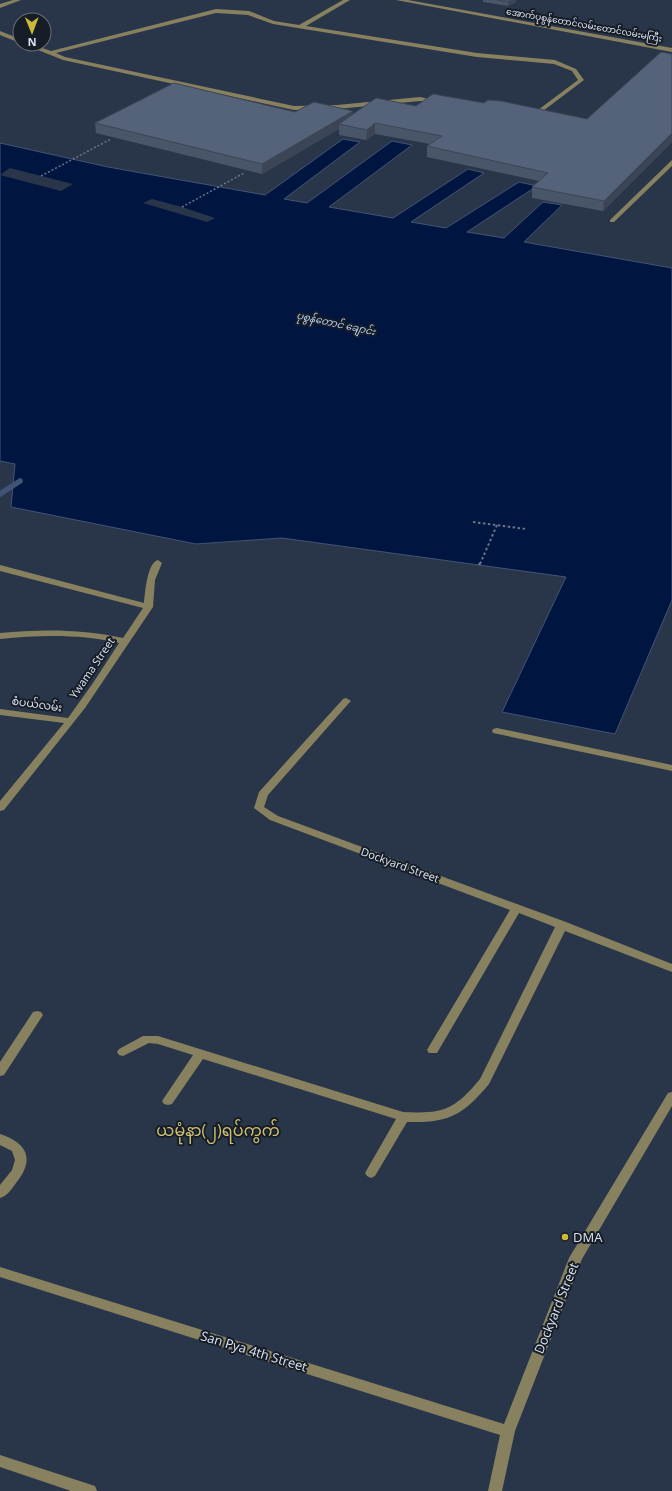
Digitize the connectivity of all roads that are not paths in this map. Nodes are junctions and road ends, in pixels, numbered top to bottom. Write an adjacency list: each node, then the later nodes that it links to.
1 (18, 0): 4 (street)
2 (347, 0): 5 (street)
3 (399, 0): 8 (street, အောက်ပုစွန်တောင်လမ်းတောင်လမ်းမကြီး)
4 (0, 6)
5 (301, 26): 9 (street); 11 (street)
6 (0, 33): 7 (street)
7 (12, 38)
8 (671, 48)
9 (50, 53): 10 (street)
10 (444, 101)
11 (523, 110)
12 (672, 162): 13 (street)
13 (612, 221)
14 (158, 563): 16 (street)
15 (0, 568): 16 (street)
16 (148, 607): 18 (street)
17 (0, 636): 18 (street, Ywama Street)
18 (125, 641): 21 (street, Ywama Street)
19 (346, 701): 25 (street, Dockyard Street)
20 (0, 712): 21 (street, စံပယ်လမ်း)
21 (70, 721): 24 (street, Ywama Street)
22 (497, 731): 23 (street)
23 (672, 768)
24 (0, 808)
25 (516, 908): 26 (street, Dockyard Street); 29 (street)
26 (562, 925): 27 (street, Dockyard Street); 35 (street)
27 (672, 968)
28 (37, 1015): 32 (street)
29 (433, 1050)
30 (123, 1052): 31 (street)
31 (201, 1053): 34 (street); 35 (street)
32 (0, 1072)
33 (672, 1096): 40 (street, Dockyard Street)
34 (168, 1101)
35 (403, 1117): 37 (street)
36 (0, 1139): 38 (street)
37 (371, 1173)
38 (0, 1193)
39 (0, 1272): 40 (street, San Pya 4th Street)
40 (508, 1431): 43 (street, Dockyard Street)
41 (0, 1461): 42 (street)
42 (90, 1491)
43 (495, 1491)

